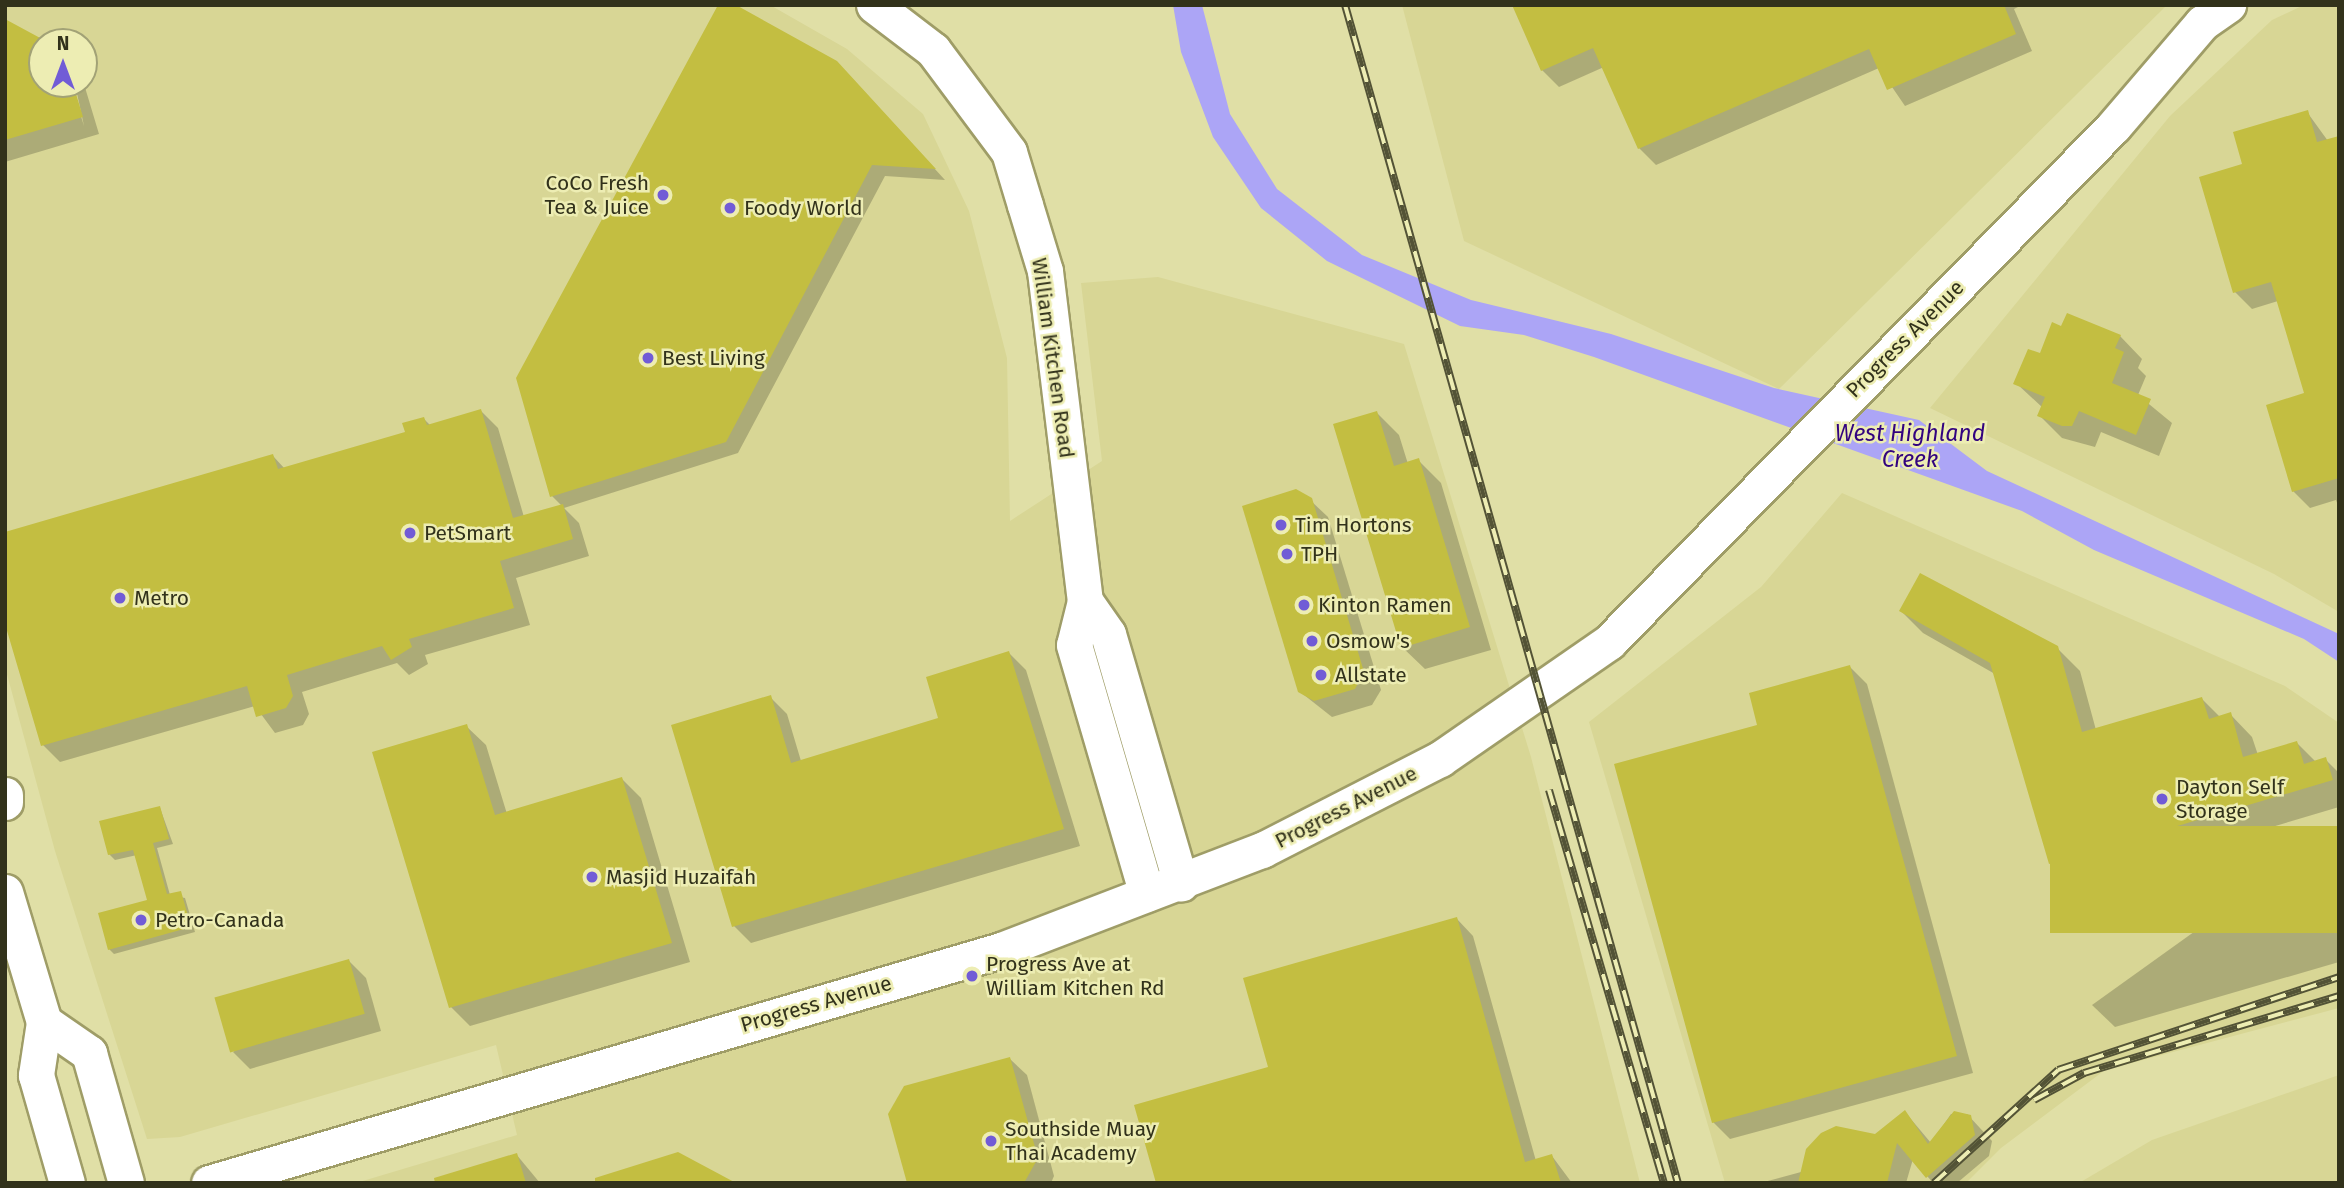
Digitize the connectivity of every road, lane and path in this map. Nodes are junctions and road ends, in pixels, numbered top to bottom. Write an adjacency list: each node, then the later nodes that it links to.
1 (874, 5): 3 (main road, William Kitchen Road)
2 (2228, 5): 6 (main road, Progress Avenue)
3 (1085, 601): 6 (main road, William Kitchen Road); 8 (main road, William Kitchen Road)
4 (5, 795): 5 (main road)
5 (5, 802)
6 (1181, 884): 8 (main road, Progress Avenue)
7 (5, 892): 9 (main road)
8 (1147, 894): 12 (main road, Progress Avenue)
9 (44, 1022): 10 (main road); 11 (main road)
10 (67, 1183)
11 (126, 1183)
12 (209, 1183)

